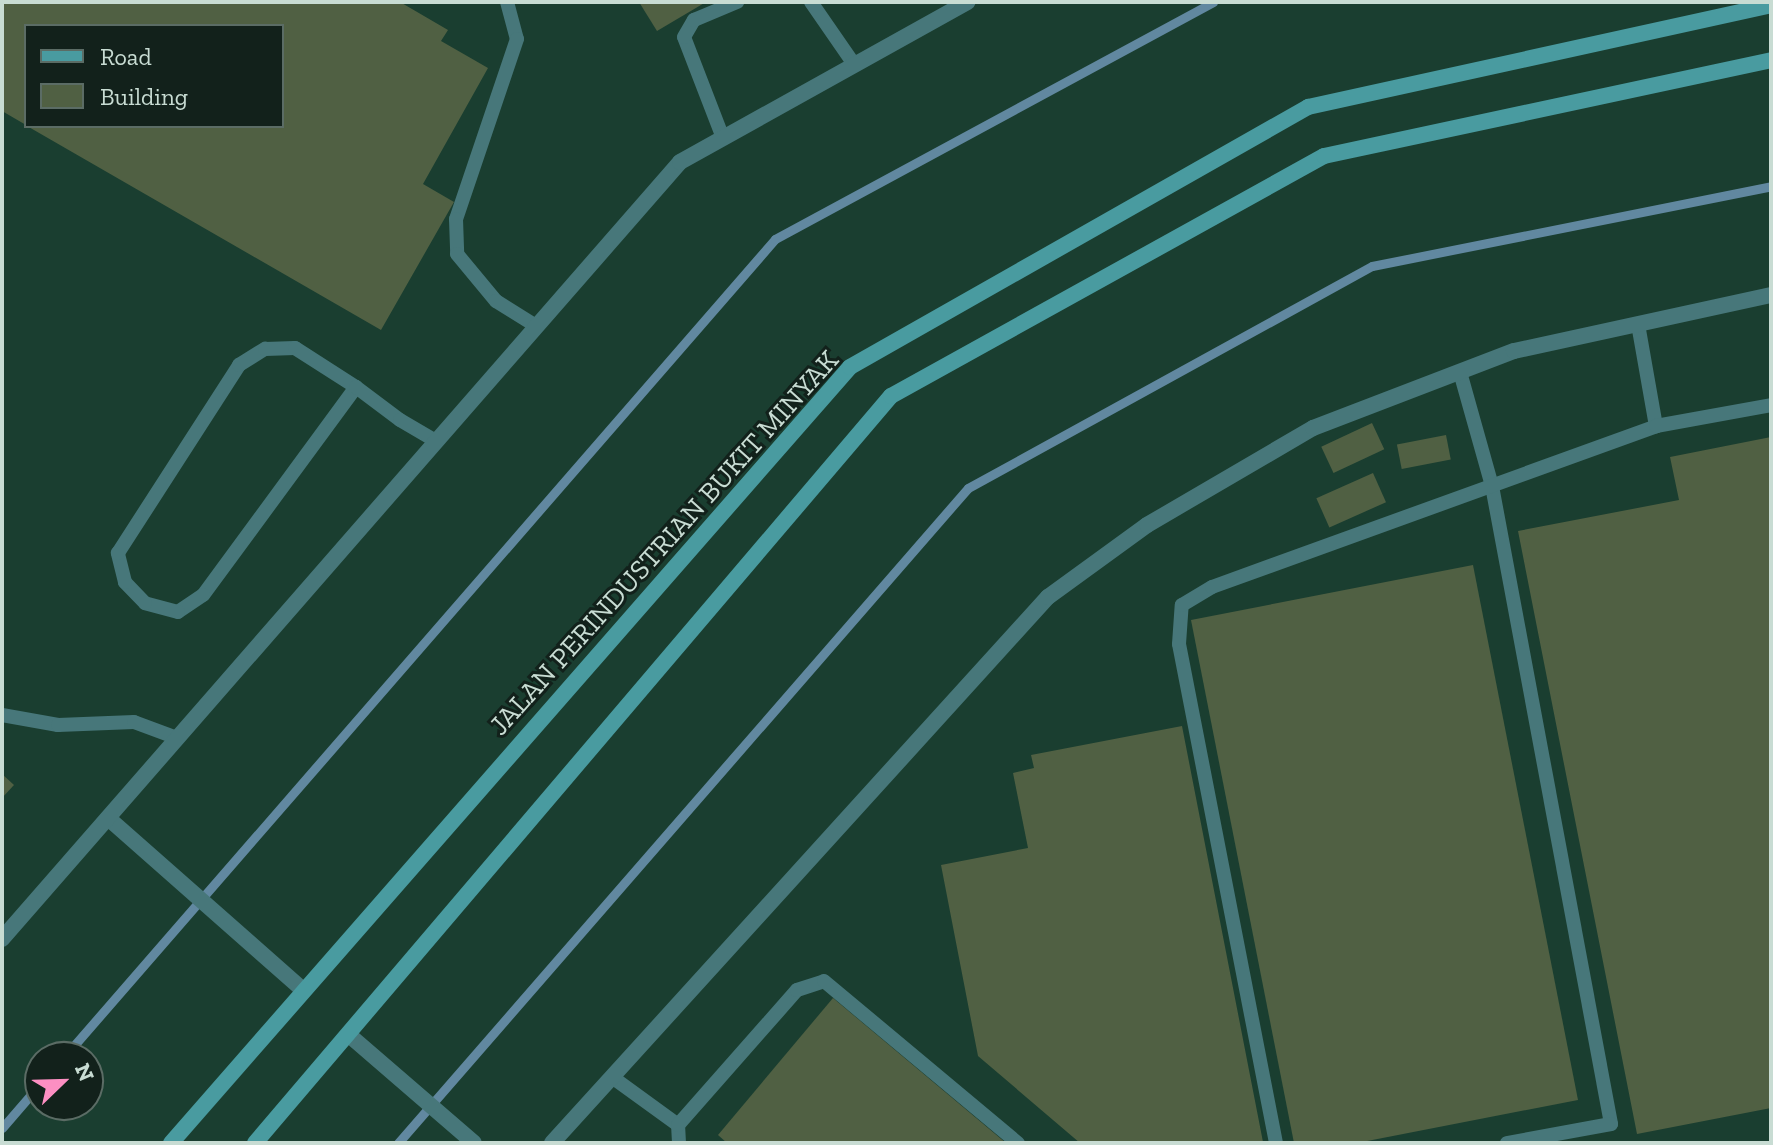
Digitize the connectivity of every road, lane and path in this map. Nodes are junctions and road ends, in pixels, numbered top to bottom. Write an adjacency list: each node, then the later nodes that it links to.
1 (507, 2): 11 (lane)
2 (737, 2): 8 (lane)
3 (811, 2): 7 (lane)
4 (967, 2): 7 (street)
5 (1771, 5): 22 (main road, JALAN PERINDUSTRIAN BUKIT MINYAK)
6 (1771, 60): 23 (main road)
7 (854, 64): 8 (street)
8 (723, 138): 11 (street)
9 (1771, 295): 10 (street)
10 (1638, 324): 12 (street); 15 (lane)
11 (536, 326): 16 (street)
12 (1460, 372): 17 (lane); 24 (street)
13 (356, 387): 13 (lane); 16 (lane)
14 (1771, 405): 15 (lane)
15 (1656, 426): 17 (lane)
16 (436, 441): 19 (street)
17 (1492, 486): 32 (lane); 33 (lane)
18 (2, 715): 19 (lane)
19 (177, 738): 20 (street)
20 (108, 818): 21 (street); 22 (street)
21 (2, 939)
22 (303, 990): 26 (main road, JALAN PERINDUSTRIAN BUKIT MINYAK)
23 (349, 1035): 27 (main road); 28 (street)
24 (612, 1077): 25 (lane); 29 (street)
25 (678, 1125): 30 (lane); 31 (lane)
26 (171, 1143)
27 (255, 1143)
28 (474, 1143)
29 (552, 1143)
30 (679, 1143)
31 (1018, 1143)
32 (1276, 1143)
33 (1507, 1143)

